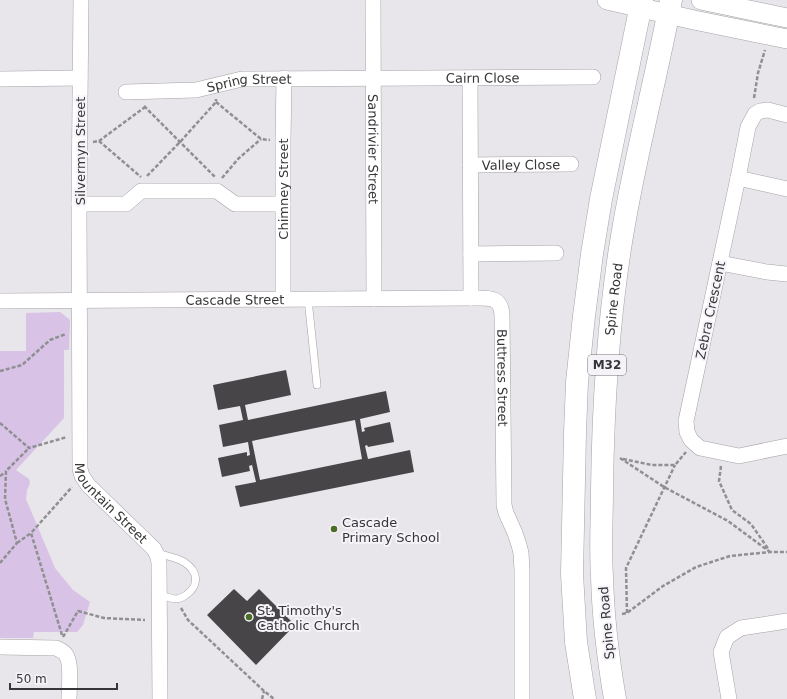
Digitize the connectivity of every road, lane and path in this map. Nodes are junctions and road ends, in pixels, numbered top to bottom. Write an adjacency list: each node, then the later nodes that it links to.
1 (81, 0): 11 (street, Silvermyn Street)
2 (373, 0): 13 (street, Sandrivier Street)
3 (607, 0): 5 (street)
4 (700, 0): 7 (street)
5 (641, 4): 6 (street); 77 (main road, M32)
6 (669, 7): 8 (street); 78 (main road, Spine Road / M32)
7 (787, 18)
8 (787, 39)
9 (765, 48): 20 (path)
10 (592, 77): 14 (street, Cairn Close)
11 (80, 78): 15 (street); 27 (street, Silvermyn Street)
12 (284, 78): 13 (street, Spring Street); 16 (street, Spring Street); 24 (street, Chimney Street)
13 (373, 78): 14 (street, Cairn Close); 41 (street, Sandrivier Street)
14 (470, 78): 29 (street)
15 (0, 79)
16 (216, 85): 17 (street, Spring Street); 19 (path)
17 (142, 91): 18 (street, Spring Street); 21 (path)
18 (126, 92)
19 (216, 102): 23 (path); 26 (path)
20 (755, 105)
21 (145, 107): 25 (path); 26 (path)
22 (787, 115): 30 (street, Zebra Crescent)
23 (262, 139): 24 (path); 26 (path)
24 (282, 140): 33 (street, Chimney Street)
25 (99, 141): 26 (path); 27 (path)
26 (180, 142)
27 (80, 143): 32 (street, Silvermyn Street)
28 (571, 164): 29 (street, Valley Close)
29 (470, 165): 35 (street)
30 (738, 178): 31 (street); 36 (street, Zebra Crescent)
31 (787, 189)
32 (79, 204): 33 (street); 43 (street, Silvermyn Street)
33 (283, 204): 39 (street, Chimney Street)
34 (556, 253): 35 (street)
35 (470, 254): 38 (street)
36 (720, 263): 37 (street); 49 (street, Zebra Crescent)
37 (787, 274)
38 (471, 298): 41 (street, Cascade Street); 76 (street, Buttress Street)
39 (283, 299): 40 (street, Cascade Street); 43 (street, Cascade Street)
40 (308, 299): 41 (street, Cascade Street); 46 (lane)
41 (374, 299)
42 (0, 301): 43 (street, Cascade Street)
43 (80, 301): 44 (street, Mountain Street)
44 (80, 329): 45 (path); 48 (street, Mountain Street)
45 (0, 371)
46 (317, 385)
47 (0, 423): 51 (path)
48 (80, 434): 51 (path); 56 (street, Mountain Street)
49 (694, 443): 52 (street); 53 (path)
50 (787, 446): 52 (street)
51 (29, 448): 54 (path)
52 (722, 453): 60 (path)
53 (675, 465): 57 (path); 57 (path)
54 (6, 472): 55 (path); 59 (path)
55 (0, 476)
56 (82, 476): 58 (path); 62 (street, Mountain Street)
57 (664, 486): 60 (path); 66 (path)
58 (30, 533): 59 (path); 68 (path)
59 (17, 543): 63 (path)
60 (770, 552): 61 (path); 66 (path)
61 (787, 552)
62 (156, 553): 64 (street, Mountain Street); 65 (lane)
63 (0, 563)
64 (159, 595): 65 (lane); 68 (street, Mountain Street)
65 (176, 599): 71 (path)
66 (627, 613): 67 (path)
67 (622, 614)
68 (160, 621): 73 (street, Mountain Street)
69 (787, 621): 79 (street)
70 (0, 647): 72 (street)
71 (264, 691): 74 (path); 75 (path)
72 (70, 699)
73 (160, 699)
74 (262, 699)
75 (274, 699)
76 (522, 699)
77 (585, 699)
78 (615, 699)
79 (729, 699)

